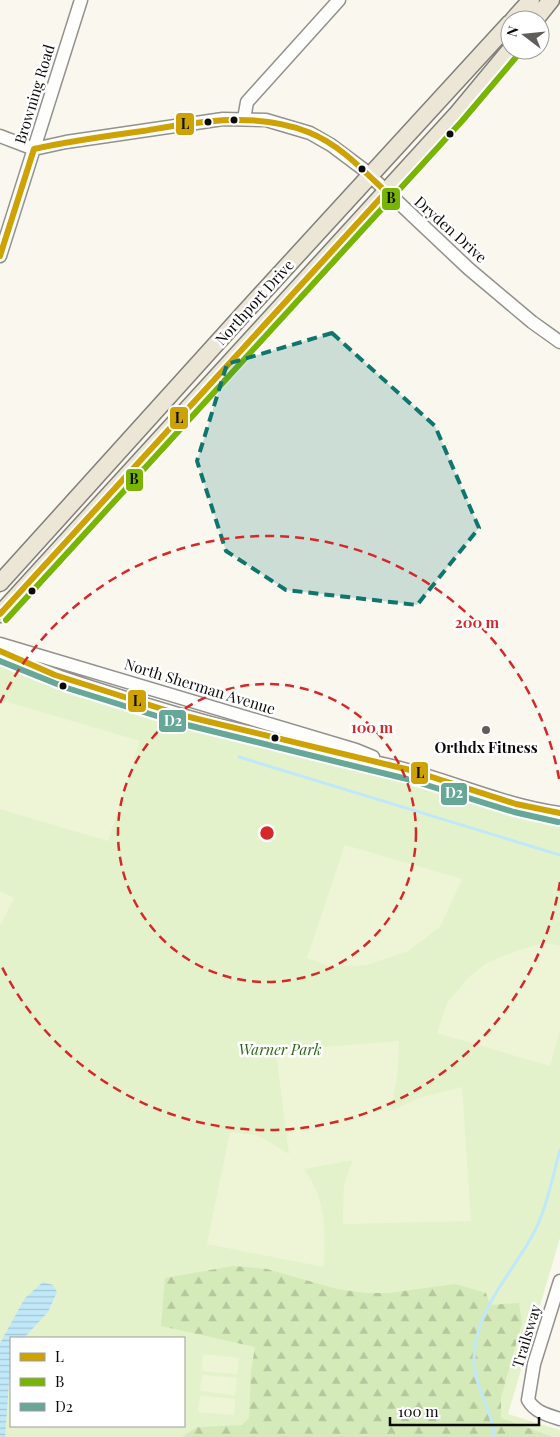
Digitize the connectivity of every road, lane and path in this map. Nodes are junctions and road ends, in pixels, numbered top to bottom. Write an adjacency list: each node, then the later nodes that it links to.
1 (80, 0): 9 (street, Browning Road)
2 (339, 0): 7 (street)
3 (559, 0): 4 (main road)
4 (540, 7)
5 (500, 34): 10 (main road, Northport Drive)
6 (502, 60): 11 (main road, Northport Drive)
7 (244, 120): 9 (street, Dryden Drive); 10 (street, Dryden Drive)
8 (0, 136): 9 (street)
9 (34, 149): 12 (street, Browning Road)
10 (369, 176): 11 (street, Dryden Drive); 14 (main road, Northport Drive)
11 (386, 192): 13 (street, Dryden Drive); 15 (main road, Northport Drive)
12 (0, 256)
13 (560, 342)
14 (184, 380): 15 (main road); 16 (main road, Northport Drive)
15 (174, 424): 17 (main road, Northport Drive)
16 (0, 583)
17 (0, 614)
18 (0, 644): 20 (street, North Sherman Avenue)
19 (0, 651): 20 (street, North Sherman Avenue)
20 (389, 765): 21 (street, North Sherman Avenue)
21 (546, 811): 22 (street, North Sherman Avenue); 23 (street, North Sherman Avenue)
22 (560, 813)
23 (560, 819)
24 (560, 1280): 25 (street, Trailsway)
25 (560, 1419)

